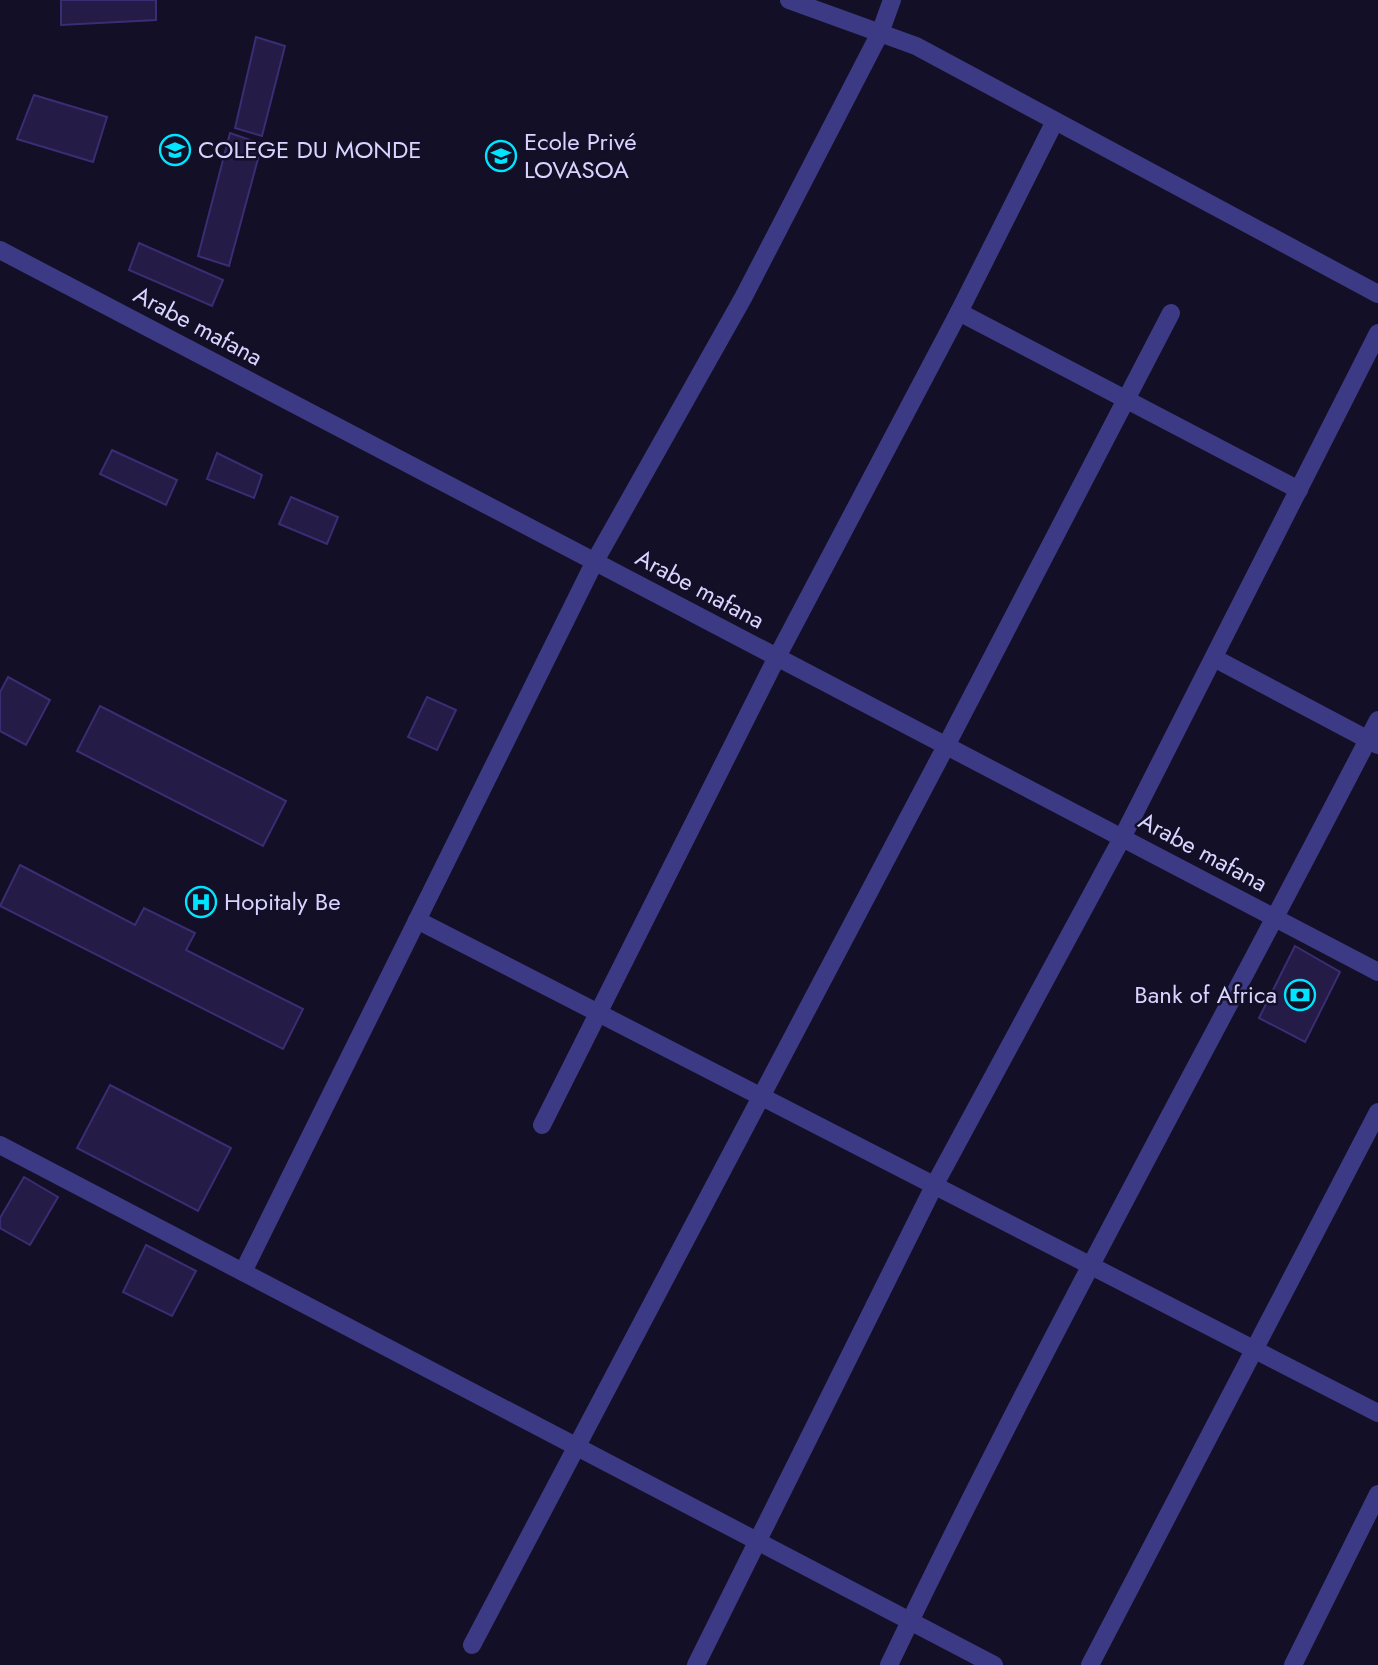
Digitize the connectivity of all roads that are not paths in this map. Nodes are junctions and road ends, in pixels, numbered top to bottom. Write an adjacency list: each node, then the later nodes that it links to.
1 (789, 0): 3 (street)
2 (892, 0): 3 (street)
3 (880, 33): 4 (street); 12 (street)
4 (1055, 121): 6 (street); 7 (street)
5 (0, 250): 12 (street, Arabe mafana)
6 (1378, 293)
7 (959, 312): 10 (street); 13 (street)
8 (1171, 313): 10 (street)
9 (1378, 333): 11 (street)
10 (1127, 399): 11 (street); 17 (street)
11 (1299, 490): 14 (street)
12 (595, 561): 13 (street, Arabe mafana); 20 (street)
13 (777, 657): 17 (street, Arabe mafana); 22 (street)
14 (1214, 658): 16 (street); 18 (street)
15 (1378, 720): 16 (street)
16 (1373, 742): 19 (street)
17 (946, 746): 18 (street, Arabe mafana); 23 (street)
18 (1122, 838): 19 (street, Arabe mafana); 27 (street)
19 (1276, 919): 21 (street, Arabe mafana); 28 (street)
20 (417, 920): 22 (street); 29 (street)
21 (1378, 972)
22 (598, 1014): 23 (street); 25 (street)
23 (760, 1097): 27 (street); 32 (street)
24 (1378, 1112): 30 (street)
25 (542, 1125)
26 (0, 1145): 29 (street)
27 (934, 1186): 28 (street); 34 (street)
28 (1090, 1265): 30 (street); 35 (street)
29 (243, 1272): 32 (street)
30 (1253, 1349): 31 (street); 40 (street)
31 (1378, 1413)
32 (576, 1447): 34 (street); 36 (street)
33 (1378, 1494): 41 (street)
34 (757, 1541): 35 (street); 37 (street)
35 (910, 1621): 38 (street); 39 (street)
36 (472, 1646)
37 (696, 1665)
38 (889, 1665)
39 (993, 1665)
40 (1090, 1665)
41 (1293, 1665)

